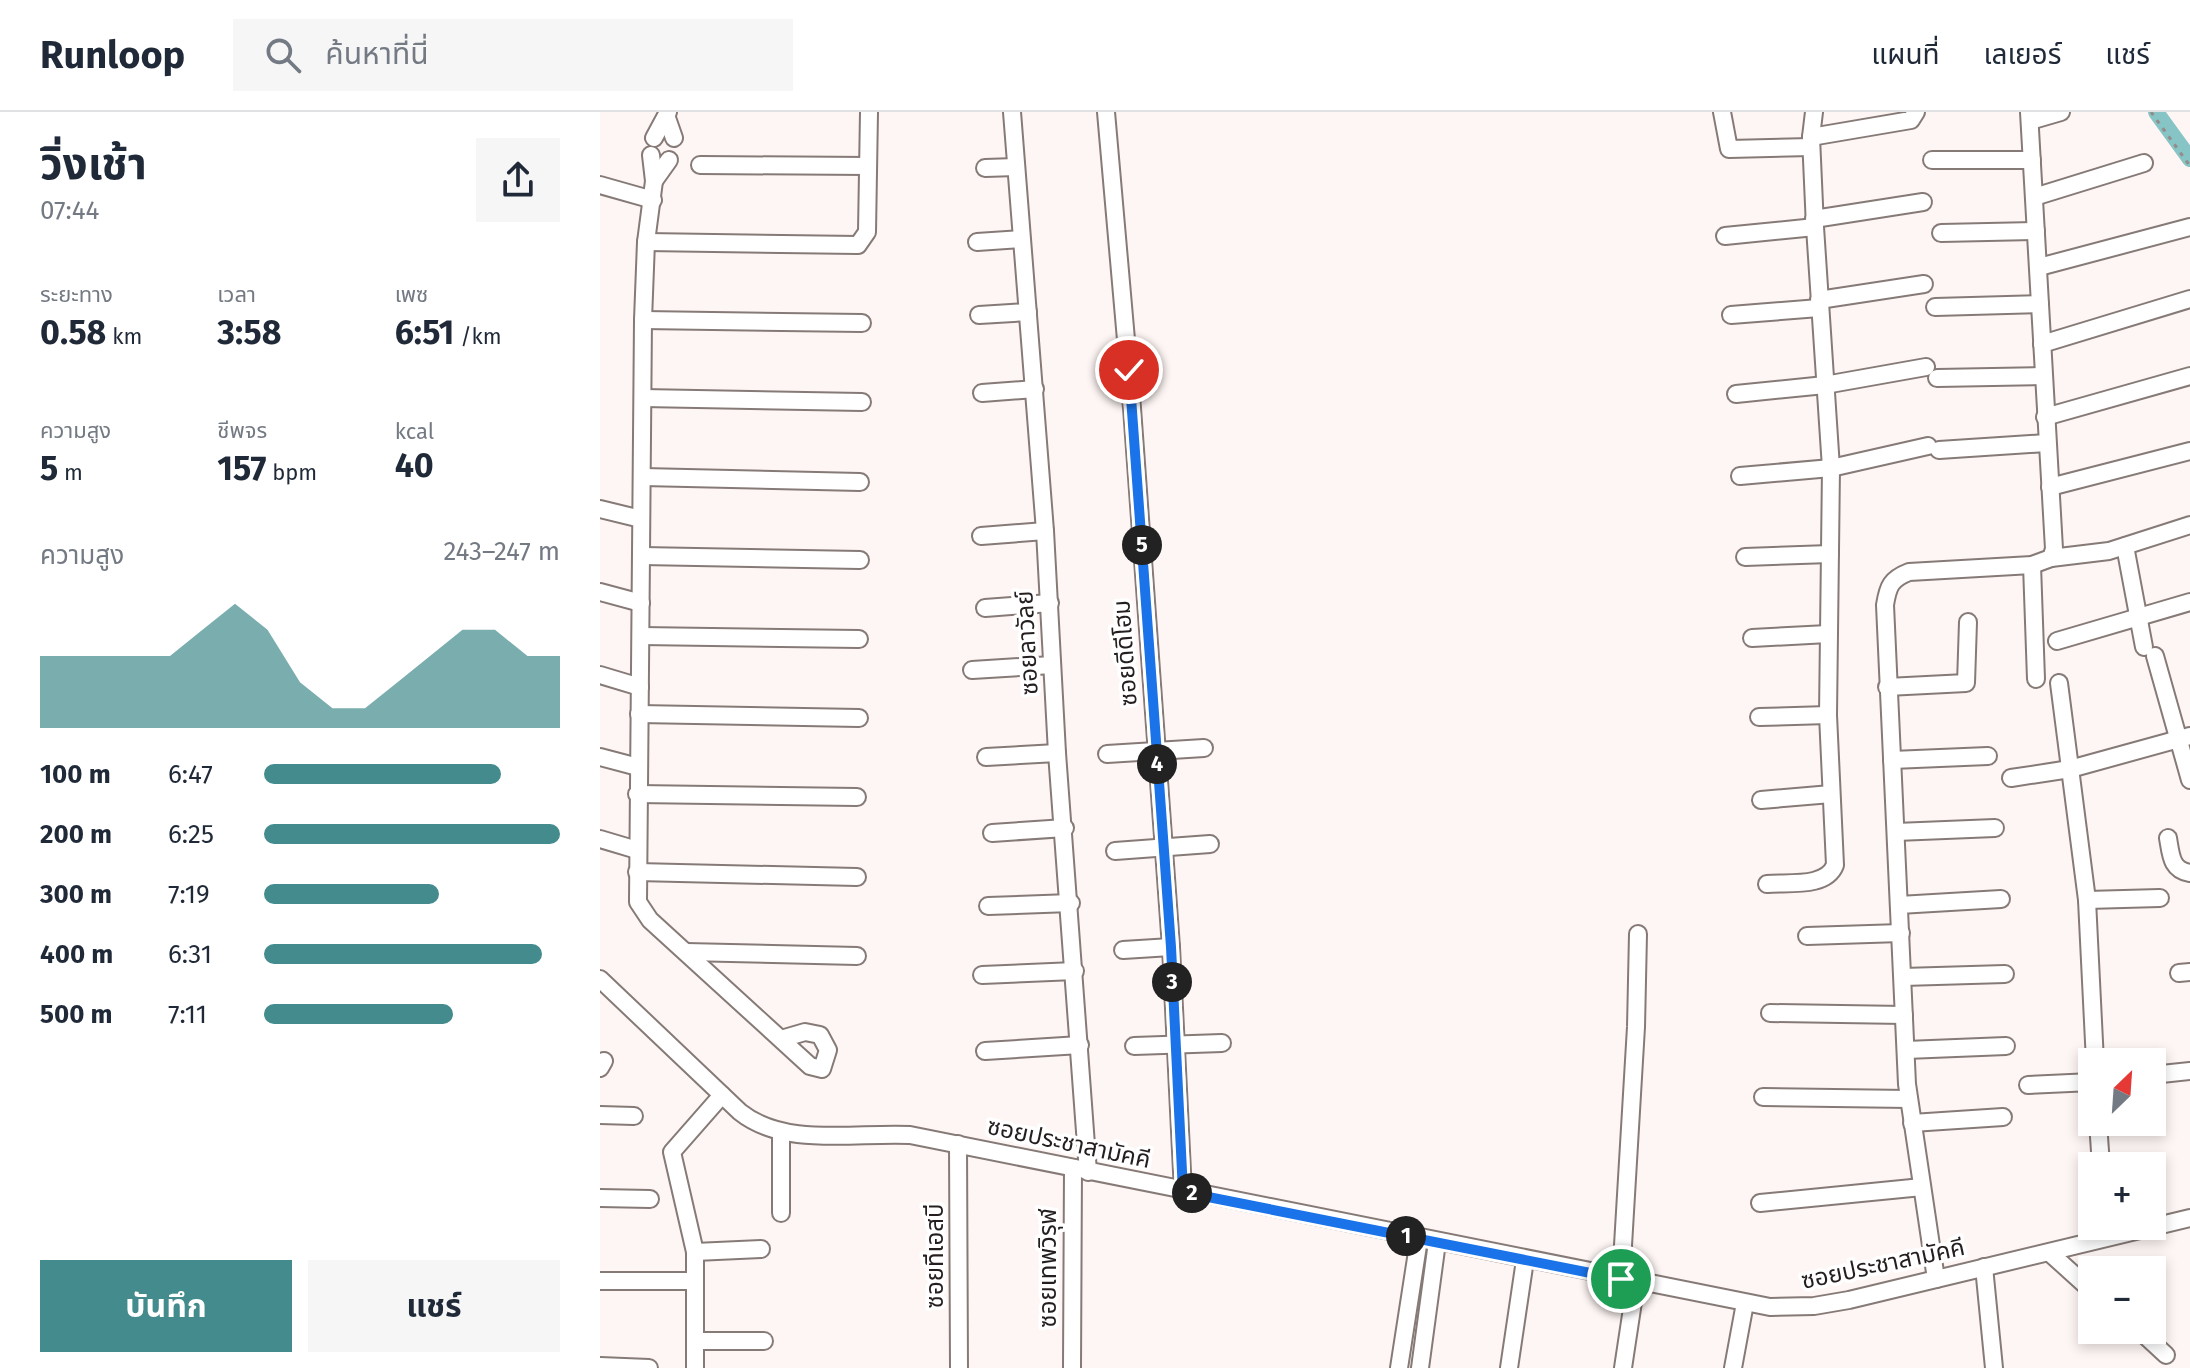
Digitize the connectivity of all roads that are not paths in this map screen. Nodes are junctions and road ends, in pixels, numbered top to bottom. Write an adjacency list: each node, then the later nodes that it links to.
1 (869, 112): 19 (street)
2 (1012, 112): 20 (street, ซอยลาวัลย์)
3 (1106, 112): 100 (street, ซอยดีดีโฮม)
4 (1722, 112): 12 (street)
5 (1814, 112): 12 (street)
6 (1916, 112): 12 (street)
7 (2061, 112): 9 (street)
8 (667, 115): 10 (street); 11 (street)
9 (2030, 116): 16 (street)
10 (654, 138)
11 (674, 138)
12 (1811, 142): 27 (street)
13 (651, 155): 22 (street)
14 (669, 160): 22 (street)
15 (1932, 160): 16 (street)
16 (2032, 160): 24 (street)
17 (2144, 163): 24 (street)
18 (700, 165): 19 (street)
19 (868, 166): 33 (street)
20 (1016, 167): 21 (street); 32 (street, ซอยลาวัลย์)
21 (985, 168)
22 (654, 181): 25 (street)
23 (600, 185): 25 (street)
24 (2034, 197): 29 (street)
25 (653, 200): 33 (street)
26 (1923, 202): 27 (street)
27 (1815, 223): 31 (street); 38 (street)
28 (2190, 227): 35 (street)
29 (2036, 231): 30 (street); 35 (street)
30 (1941, 233)
31 (1725, 236)
32 (1021, 239): 34 (street); 41 (street, ซอยลาวัลย์)
33 (646, 242): 44 (street)
34 (977, 242)
35 (2039, 267): 39 (street)
36 (1924, 284): 38 (street)
37 (2190, 299): 46 (street)
38 (1819, 304): 43 (street); 49 (street)
39 (2040, 304): 40 (street); 46 (street)
40 (1935, 307)
41 (1028, 312): 42 (street); 50 (street, ซอยลาวัลย์)
42 (979, 315)
43 (1731, 315)
44 (643, 320): 45 (street); 53 (street)
45 (862, 323)
46 (2042, 344): 47 (street)
47 (2043, 376): 49 (street); 55 (street)
48 (2190, 376): 55 (street)
49 (1825, 385): 52 (street); 58 (street)
50 (1035, 389): 51 (street); 66 (street, ซอยลาวัลย์)
51 (982, 393)
52 (1736, 394)
53 (643, 398): 54 (street); 60 (street)
54 (862, 402)
55 (2045, 417): 56 (street)
56 (2046, 443): 58 (street); 62 (street)
57 (2190, 451): 62 (street)
58 (1831, 468): 59 (street); 69 (street)
59 (1740, 476)
60 (643, 477): 61 (street); 64 (street)
61 (860, 482)
62 (2050, 487): 72 (street)
63 (600, 509): 64 (street)
64 (641, 519): 70 (street)
65 (2190, 525): 68 (street)
66 (1045, 531): 67 (street); 78 (street, ซอยลาวัลย์)
67 (981, 536)
68 (2125, 546): 72 (street); 80 (street)
69 (1830, 554): 71 (street); 82 (street)
70 (642, 556): 73 (street); 77 (street)
71 (1745, 557)
72 (2051, 558): 74 (street)
73 (860, 560)
74 (2032, 565): 90 (street); 93 (street)
75 (600, 592): 77 (street)
76 (2190, 602): 80 (street)
77 (641, 603): 83 (street)
78 (1050, 603): 79 (street); 87 (street, ซอยลาวัลย์)
79 (985, 608)
80 (2138, 617): 86 (street); 98 (street)
81 (1968, 622): 93 (street)
82 (1828, 634): 84 (street); 95 (street)
83 (641, 636): 85 (street); 92 (street)
84 (1752, 638)
85 (859, 639)
86 (2057, 641)
87 (1052, 665): 88 (street); 101 (street, ซอยลาวัลย์)
88 (972, 670)
89 (600, 675): 92 (street)
90 (2036, 679)
91 (2059, 683): 108 (street)
92 (640, 687): 94 (street)
93 (1887, 687): 106 (street)
94 (639, 714): 97 (street); 107 (street)
95 (1828, 715): 96 (street); 112 (street)
96 (1759, 717)
97 (859, 718)
98 (2186, 738): 108 (street); 110 (street)
99 (1204, 748): 100 (street)
100 (1156, 751): 102 (street); 122 (street, ซอยดีดีโฮม)
101 (1057, 753): 105 (street); 115 (street, ซอยลาวัลย์)
102 (1107, 754)
103 (1988, 756): 106 (street)
104 (600, 757): 107 (street)
105 (986, 757)
106 (1892, 760): 117 (street)
107 (638, 767): 111 (street)
108 (2070, 769): 109 (street); 131 (street)
109 (2011, 778)
110 (2190, 780)
111 (637, 794): 113 (street); 123 (street)
112 (1831, 794): 114 (street); 128 (street)
113 (857, 797)
114 (1761, 800)
115 (1065, 828): 118 (street); 132 (street, ซอยลาวัลย์)
116 (1995, 828): 117 (street)
117 (1896, 832): 133 (street)
118 (992, 833)
119 (2168, 838): 126 (street)
120 (600, 839): 123 (street)
121 (1210, 844): 122 (street)
122 (1163, 847): 124 (street); 138 (street, ซอยดีดีโฮม)
123 (637, 850): 125 (street)
124 (1115, 851)
125 (637, 872): 127 (street); 140 (street)
126 (2190, 873)
127 (857, 877)
128 (1767, 884)
129 (2160, 898): 131 (street)
130 (2001, 899): 133 (street)
131 (2087, 900): 155 (street)
132 (1071, 903): 134 (street); 142 (street, ซอยลาวัลย์)
133 (1899, 905): 135 (street)
134 (988, 906)
135 (1901, 933): 137 (street); 145 (street)
136 (1638, 934): 190 (street)
137 (1807, 936)
138 (1171, 947): 139 (street); 151 (street, ซอยดีดีโฮม)
139 (1123, 950)
140 (686, 952): 141 (street); 149 (street)
141 (857, 956)
142 (1075, 971): 144 (street); 152 (street, ซอยลาวัลย์)
143 (2005, 974): 145 (street)
144 (982, 975)
145 (1903, 977): 148 (street)
146 (600, 979): 162 (street, ซอยประชาสามัคคี)
147 (1770, 1013): 148 (street)
148 (1904, 1015): 156 (street)
149 (781, 1039)
150 (1222, 1043): 151 (street)
151 (1176, 1044): 153 (street); 173 (street, ซอยดีดีโฮม)
152 (1080, 1045): 157 (street); 171 (street, ซอยลาวัลย์)
153 (1134, 1046)
154 (2006, 1046): 156 (street)
155 (2094, 1048)
156 (1906, 1050): 164 (street)
157 (985, 1051)
158 (2190, 1071): 159 (street)
159 (2166, 1074)
160 (2078, 1083): 161 (street)
161 (2028, 1085)
162 (722, 1095): 169 (street, ซอยประชาสามัคคี); 184 (street)
163 (1763, 1097): 164 (street)
164 (1909, 1099): 168 (street)
165 (600, 1115): 166 (street)
166 (634, 1116)
167 (2003, 1117): 168 (street)
168 (1912, 1123): 172 (street)
169 (781, 1133): 170 (street, ซอยประชาสามัคคี); 177 (street)
170 (958, 1144): 171 (street, ซอยประชาสามัคคี); 201 (street, ซอยทีเอสบี)
171 (1080, 1170): 173 (street, ซอยประชาสามัคคี); 202 (street, ซอยเทพวิรุฬ)
172 (1922, 1187): 176 (street); 189 (street)
173 (1183, 1192): 180 (street, ซอยประชาสามัคคี)
174 (600, 1198): 175 (street)
175 (650, 1199)
176 (1760, 1203)
177 (781, 1213)
178 (2190, 1218): 179 (street, ซอยประชาสามัคคี)
179 (2166, 1222)
180 (1419, 1239): 182 (street, ซอยประชาสามัคคี); 203 (street)
181 (2087, 1240): 185 (street, ซอยประชาสามัคคี)
182 (1437, 1242): 186 (street, ซอยประชาสามัคคี); 204 (street)
183 (761, 1249): 184 (street)
184 (695, 1252): 192 (street)
185 (2051, 1254): 187 (street, ซอยประชาสามัคคี); 188 (street)
186 (1525, 1260): 190 (street, ซอยประชาสามัคคี); 205 (street)
187 (1984, 1267): 189 (street, ซอยประชาสามัคคี); 208 (street)
188 (2078, 1278)
189 (1936, 1279): 193 (street, ซอยประชาสามัคคี)
190 (1629, 1280): 193 (street, ซอยประชาสามัคคี); 206 (street)
191 (600, 1281): 192 (street)
192 (695, 1281): 194 (street)
193 (1745, 1303): 207 (street)
194 (695, 1341): 195 (street); 200 (street)
195 (764, 1341)
196 (2154, 1344): 197 (street)
197 (2166, 1355)
198 (600, 1366): 199 (street)
199 (649, 1368)
200 (695, 1368)
201 (959, 1368)
202 (1072, 1368)
203 (1399, 1368)
204 (1420, 1368)
205 (1509, 1368)
206 (1623, 1368)
207 (1733, 1368)
208 (1994, 1368)

